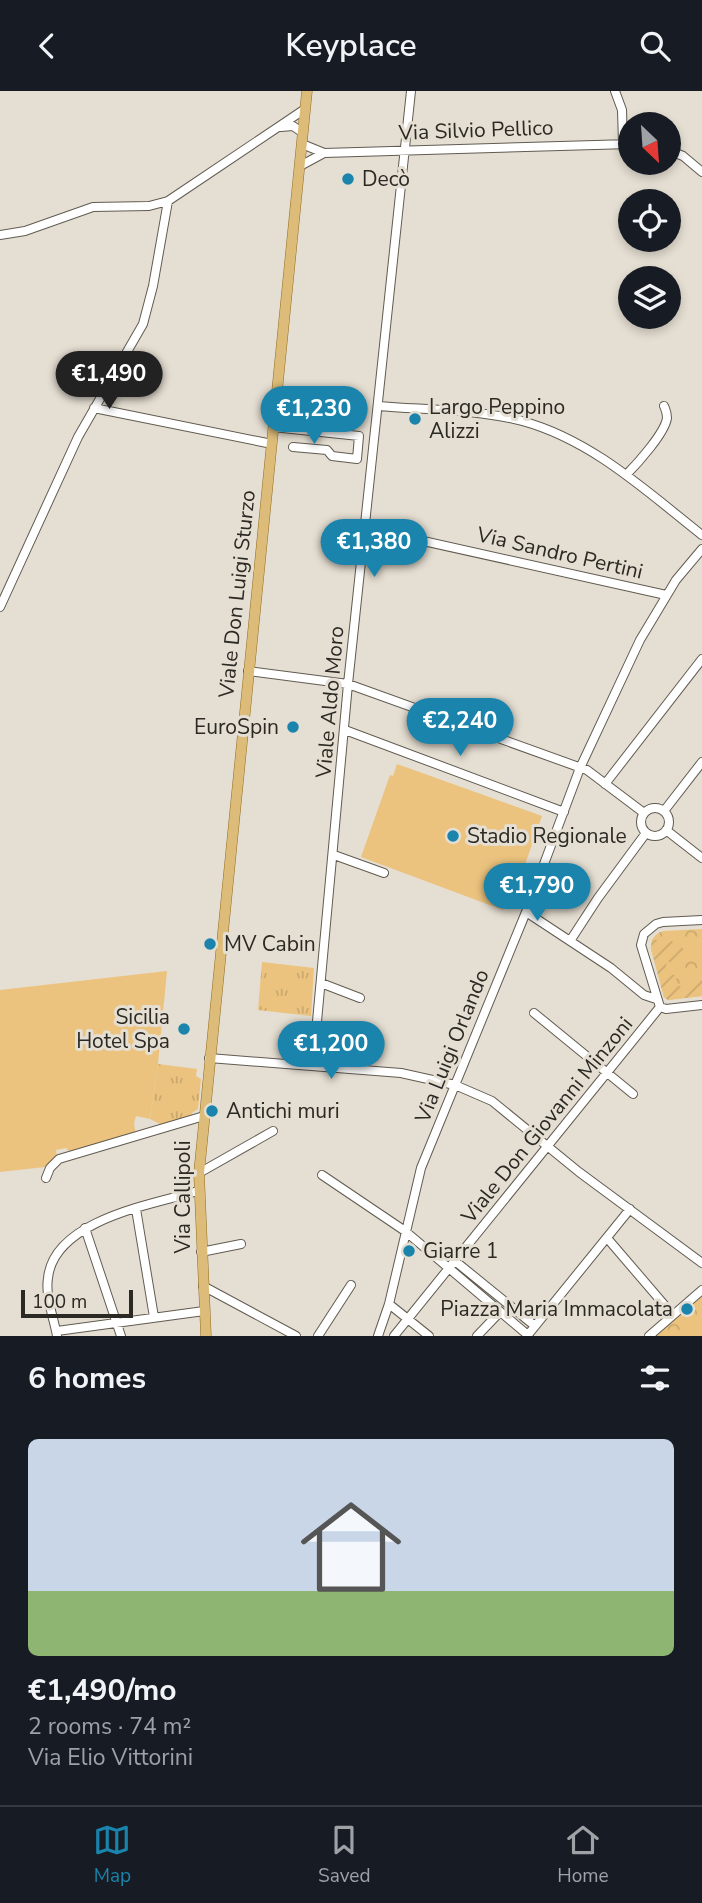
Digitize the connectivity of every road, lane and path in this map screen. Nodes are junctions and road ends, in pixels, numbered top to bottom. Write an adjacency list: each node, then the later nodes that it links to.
1 (307, 91): 4 (main road, Viale Don Luigi Sturzo)
2 (411, 91): 9 (street, Viale Aldo Moro)
3 (615, 91): 5 (street)
4 (305, 109): 6 (street); 7 (main road, Viale Don Luigi Sturzo)
5 (622, 112)
6 (278, 128): 7 (street); 14 (street)
7 (302, 139): 10 (street); 12 (main road, Viale Don Luigi Sturzo)
8 (618, 144): 9 (street, Via Silvio Pellico)
9 (405, 149): 10 (street, Via Silvio Pellico); 16 (street, Viale Aldo Moro)
10 (324, 153): 12 (street)
11 (681, 155): 13 (street)
12 (300, 166): 19 (main road, Viale Don Luigi Sturzo)
13 (702, 172)
14 (168, 201): 15 (street); 18 (street)
15 (0, 235)
16 (378, 406): 24 (street); 25 (street, Viale Aldo Moro)
17 (663, 406): 24 (street)
18 (94, 408): 21 (street); 29 (street)
19 (273, 427): 20 (street); 21 (main road, Viale Don Luigi Sturzo)
20 (329, 433): 23 (street); 23 (street)
21 (272, 443): 31 (main road, Viale Don Luigi Sturzo)
22 (293, 447): 23 (street)
23 (327, 450)
24 (626, 475): 26 (street)
25 (365, 528): 28 (street, Via Sandro Pertini); 32 (street, Viale Aldo Moro)
26 (702, 535)
27 (702, 549): 28 (street, Via Luigi Orlando)
28 (666, 595): 35 (street, Via Luigi Orlando)
29 (0, 607)
30 (701, 663): 36 (street)
31 (248, 671): 32 (street); 53 (main road, Viale Don Luigi Sturzo)
32 (348, 684): 33 (street, Viale Aldo Moro); 35 (street)
33 (345, 730): 39 (street); 42 (street, Viale Aldo Moro)
34 (702, 762): 37 (street)
35 (580, 768): 36 (street); 39 (street, Via Luigi Orlando)
36 (605, 784): 38 (street)
37 (666, 807): 38 (street); 40 (street)
38 (640, 811): 41 (street)
39 (564, 812): 45 (street, Via Luigi Orlando)
40 (670, 833): 41 (street); 43 (street)
41 (643, 837): 47 (street)
42 (334, 855): 44 (street); 48 (street, Viale Aldo Moro)
43 (702, 858)
44 (384, 873)
45 (526, 912): 47 (street); 56 (street, Via Luigi Orlando)
46 (702, 919): 50 (street)
47 (570, 941): 50 (street)
48 (321, 983): 49 (street); 54 (street, Viale Aldo Moro)
49 (360, 998)
50 (657, 1005): 51 (street); 55 (street, Viale Don Giovanni Minzoni)
51 (702, 1005)
52 (534, 1013): 55 (street)
53 (209, 1058): 54 (street); 58 (main road, Via Callipoli)
54 (313, 1065): 56 (street)
55 (608, 1074): 57 (street); 60 (street, Viale Don Giovanni Minzoni)
56 (455, 1085): 60 (street); 68 (street, Via Luigi Orlando)
57 (633, 1094)
58 (204, 1116): 61 (main road, Via Callipoli); 63 (street)
59 (273, 1131): 61 (street)
60 (549, 1146): 66 (street); 72 (street, Viale Don Giovanni Minzoni)
61 (199, 1173): 64 (main road, Via Callipoli)
62 (322, 1175): 68 (street)
63 (46, 1178)
64 (198, 1191): 65 (street); 71 (main road, Via Callipoli)
65 (136, 1209): 67 (street); 82 (street)
66 (630, 1209): 69 (street); 73 (street)
67 (85, 1228): 84 (street); 87 (street)
68 (405, 1231): 74 (street); 78 (street, Via Luigi Orlando)
69 (607, 1238): 81 (street); 86 (street)
70 (241, 1244): 71 (street)
71 (201, 1252): 76 (main road, Via Callipoli)
72 (455, 1261): 74 (street, Viale Don Giovanni Minzoni); 86 (street)
73 (702, 1263)
74 (449, 1269): 80 (street); 83 (street, Viale Don Giovanni Minzoni)
75 (351, 1285): 92 (street)
76 (203, 1286): 79 (main road, Via Callipoli); 85 (street)
77 (702, 1290): 81 (street)
78 (389, 1304): 83 (street); 93 (street, Via Luigi Orlando)
79 (204, 1311): 82 (street); 89 (main road, Via Callipoli)
80 (500, 1312): 96 (street); 97 (street)
81 (671, 1313): 98 (street)
82 (154, 1317): 84 (street)
83 (409, 1317): 94 (street, Viale Don Giovanni Minzoni); 95 (street)
84 (117, 1323): 87 (street); 88 (street)
85 (275, 1325): 90 (street); 91 (street)
86 (535, 1326): 97 (street)
87 (57, 1334)
88 (121, 1336)
89 (205, 1336)
90 (270, 1336)
91 (296, 1336)
92 (318, 1336)
93 (377, 1336)
94 (394, 1336)
95 (429, 1336)
96 (477, 1336)
97 (528, 1336)
98 (649, 1336)

